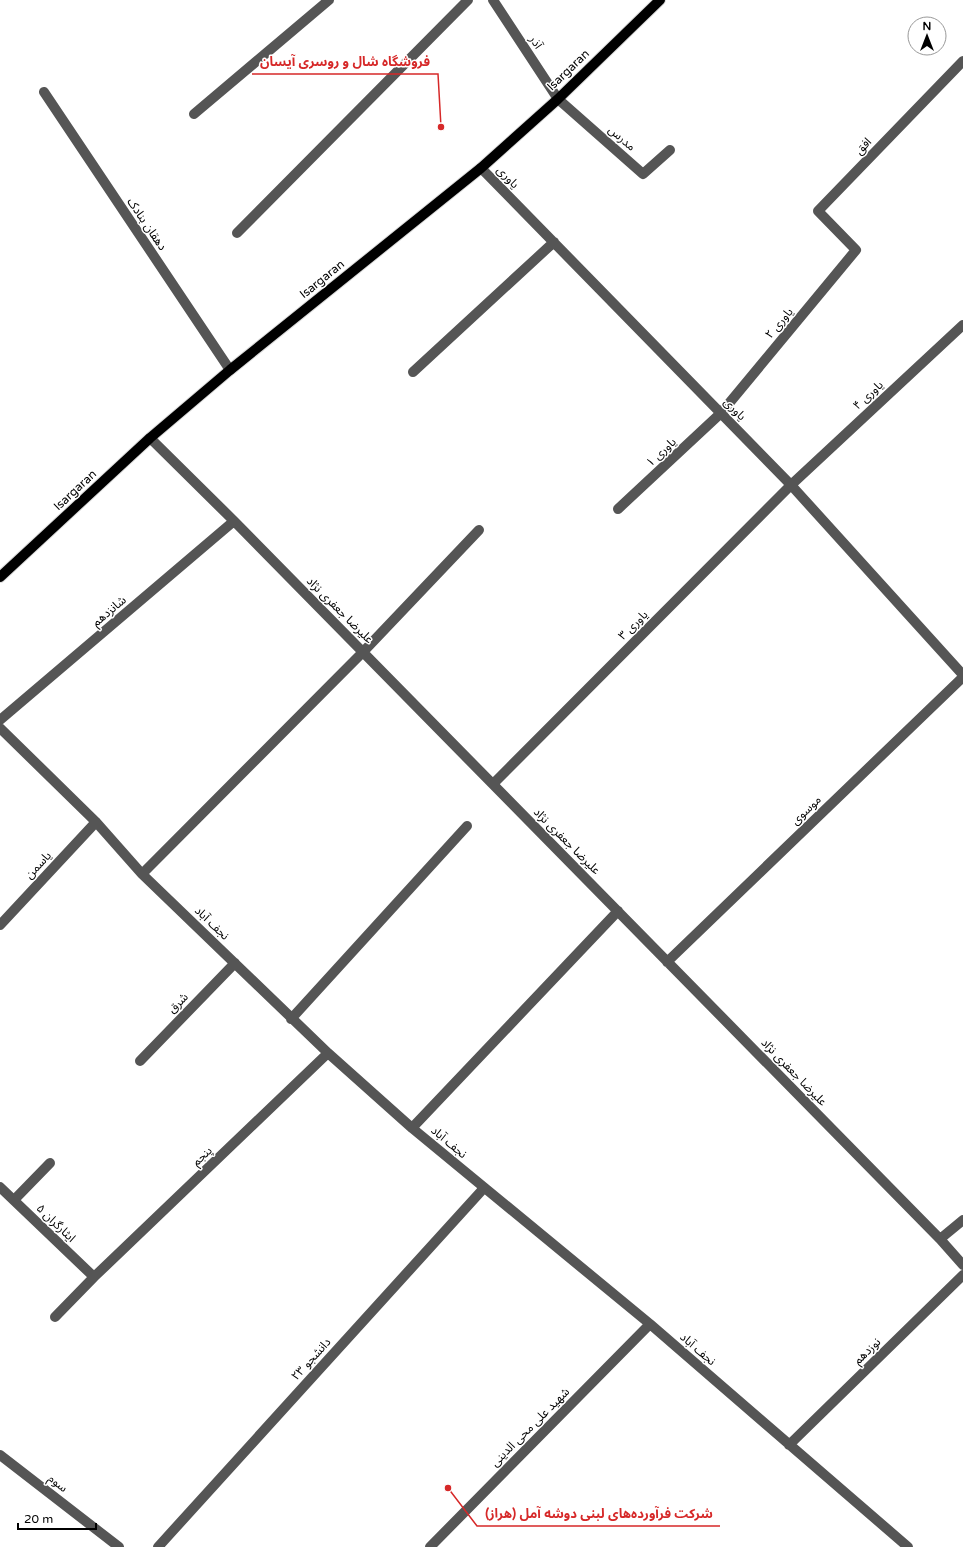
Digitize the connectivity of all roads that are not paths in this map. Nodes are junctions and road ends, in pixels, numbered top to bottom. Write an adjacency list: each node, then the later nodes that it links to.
1 (329, 0): 8 (street)
2 (468, 0): 11 (street)
3 (493, 0): 7 (street, آذر)
4 (660, 0): 7 (main road, Isargaran)
5 (963, 61): 13 (street, افق)
6 (44, 92): 15 (street, دهقان بنادک)
7 (558, 98): 9 (street, مدرس); 10 (main road, Isargaran)
8 (194, 114)
9 (670, 150)
10 (481, 168): 12 (street, یاوری); 15 (main road, Isargaran)
11 (237, 233)
12 (554, 242): 16 (street); 17 (street, یاوری)
13 (856, 250): 17 (street, یاوری ۲)
14 (963, 325): 19 (street, یاوری ۴)
15 (230, 370): 18 (main road, Isargaran)
16 (413, 372)
17 (721, 413): 19 (street, یاوری); 20 (street, یاوری ۱)
18 (150, 438): 21 (street, علیرضا جعفری نژاد); 23 (main road, Isargaran)
19 (791, 485): 25 (street, یاوری); 28 (street, یاوری ۳)
20 (618, 510)
21 (234, 521): 24 (street, علیرضا جعفری نژاد); 26 (street, شانزدهم)
22 (479, 530): 24 (street)
23 (0, 577)
24 (363, 652): 28 (street, علیرضا جعفری نژاد); 31 (street)
25 (963, 676): 34 (street, موسوی)
26 (0, 720)
27 (0, 728): 29 (street, نجف آباد)
28 (493, 784): 32 (street, علیرضا جعفری نژاد)
29 (96, 822): 31 (street, نجف آباد); 33 (street, یاسمن)
30 (467, 826): 36 (street)
31 (142, 874): 35 (street, نجف آباد)
32 (618, 911): 34 (street, علیرضا جعفری نژاد); 39 (street)
33 (0, 925)
34 (667, 962): 45 (street, علیرضا جعفری نژاد)
35 (235, 963): 36 (street, نجف آباد); 38 (street, شرق)
36 (291, 1019): 37 (street, نجف آباد)
37 (328, 1053): 39 (street, نجف آباد); 48 (street, پنجم)
38 (140, 1062)
39 (412, 1128): 42 (street, نجف آباد)
40 (50, 1163): 43 (street)
41 (0, 1187): 43 (street, ایثارگران ۵)
42 (484, 1188): 50 (street, نجف آباد); 54 (street, دانشجو ۲۳)
43 (14, 1200): 48 (street, ایثارگران ۵)
44 (963, 1220): 45 (street)
45 (940, 1239): 46 (street, علیرضا جعفری نژاد)
46 (963, 1265)
47 (963, 1275): 51 (street, نوزدهم)
48 (94, 1277): 49 (street, پنجم)
49 (55, 1317)
50 (650, 1324): 51 (street, نجف آباد); 55 (street, شهید علی محی الدینی)
51 (789, 1445): 56 (street, نجف آباد)
52 (0, 1455): 53 (street, سوم)
53 (119, 1547)
54 (158, 1547)
55 (430, 1547)
56 (908, 1547)

